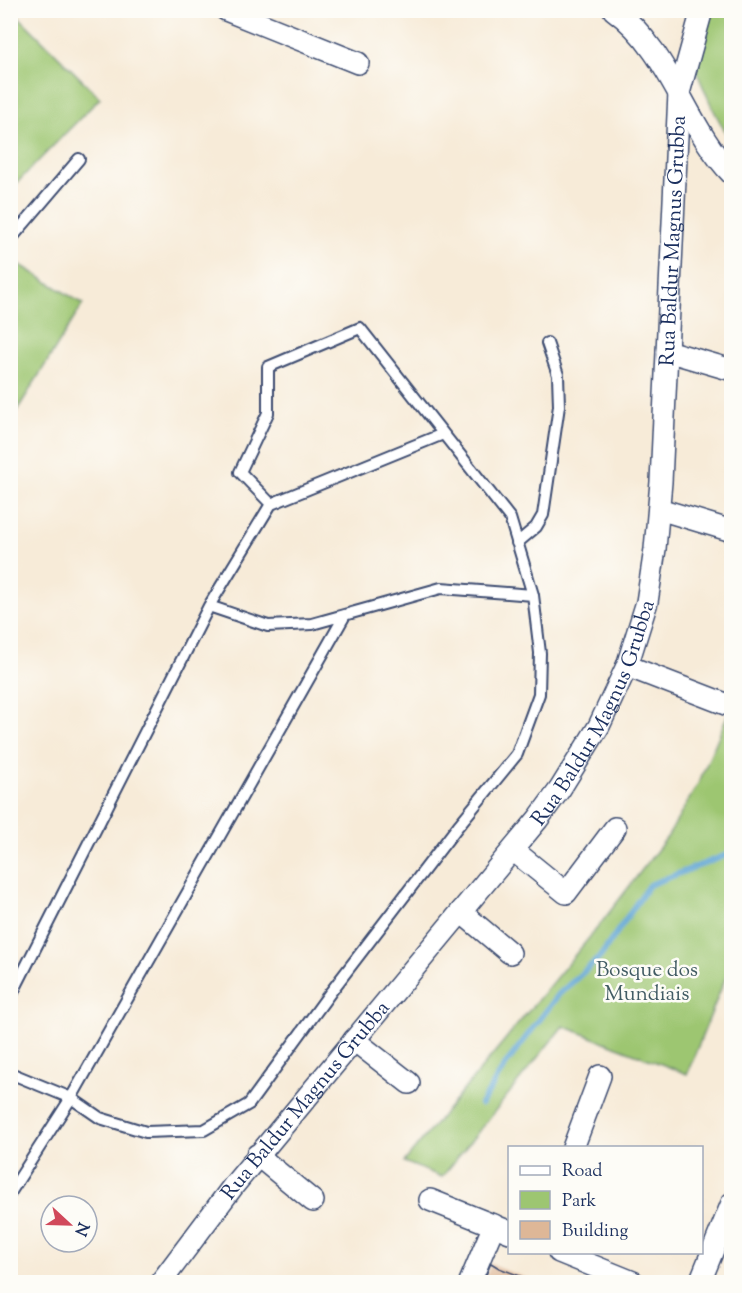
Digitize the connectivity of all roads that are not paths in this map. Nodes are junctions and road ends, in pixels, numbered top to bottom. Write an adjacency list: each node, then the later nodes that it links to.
1 (226, 10): 4 (street)
2 (614, 10): 5 (street)
3 (702, 10): 5 (street, Rua Baldur Magnus Grubba)
4 (358, 63)
5 (679, 93): 7 (street); 10 (street, Rua Baldur Magnus Grubba)
6 (78, 159): 8 (lane)
7 (732, 174)
8 (10, 240)
9 (547, 343): 16 (lane)
10 (668, 351): 11 (street); 14 (street, Rua Baldur Magnus Grubba)
11 (732, 370)
12 (443, 434): 13 (lane); 13 (lane); 16 (lane)
13 (271, 504): 18 (lane)
14 (659, 509): 15 (street); 20 (street, Rua Baldur Magnus Grubba)
15 (732, 531)
16 (517, 543): 17 (lane)
17 (532, 595): 19 (lane); 31 (lane)
18 (209, 606): 19 (lane); 26 (lane)
19 (345, 615): 31 (lane)
20 (627, 666): 21 (street); 23 (street, Rua Baldur Magnus Grubba)
21 (728, 705)
22 (615, 828): 23 (street)
23 (513, 850): 24 (street, Rua Baldur Magnus Grubba)
24 (461, 912): 25 (street); 27 (street, Rua Baldur Magnus Grubba)
25 (510, 953)
26 (10, 998)
27 (354, 1040): 30 (street); 33 (street, Rua Baldur Magnus Grubba)
28 (10, 1073): 31 (lane)
29 (600, 1076): 32 (street)
30 (409, 1083)
31 (71, 1098): 34 (lane)
32 (574, 1146)
33 (257, 1155): 36 (street); 41 (street, Rua Baldur Magnus Grubba)
34 (10, 1193)
35 (430, 1200): 38 (street)
36 (313, 1201)
37 (732, 1203): 44 (street)
38 (502, 1229): 42 (street)
39 (563, 1254): 40 (street)
40 (606, 1277): 43 (street)
41 (162, 1282)
42 (470, 1282)
43 (633, 1282)
44 (700, 1282)

